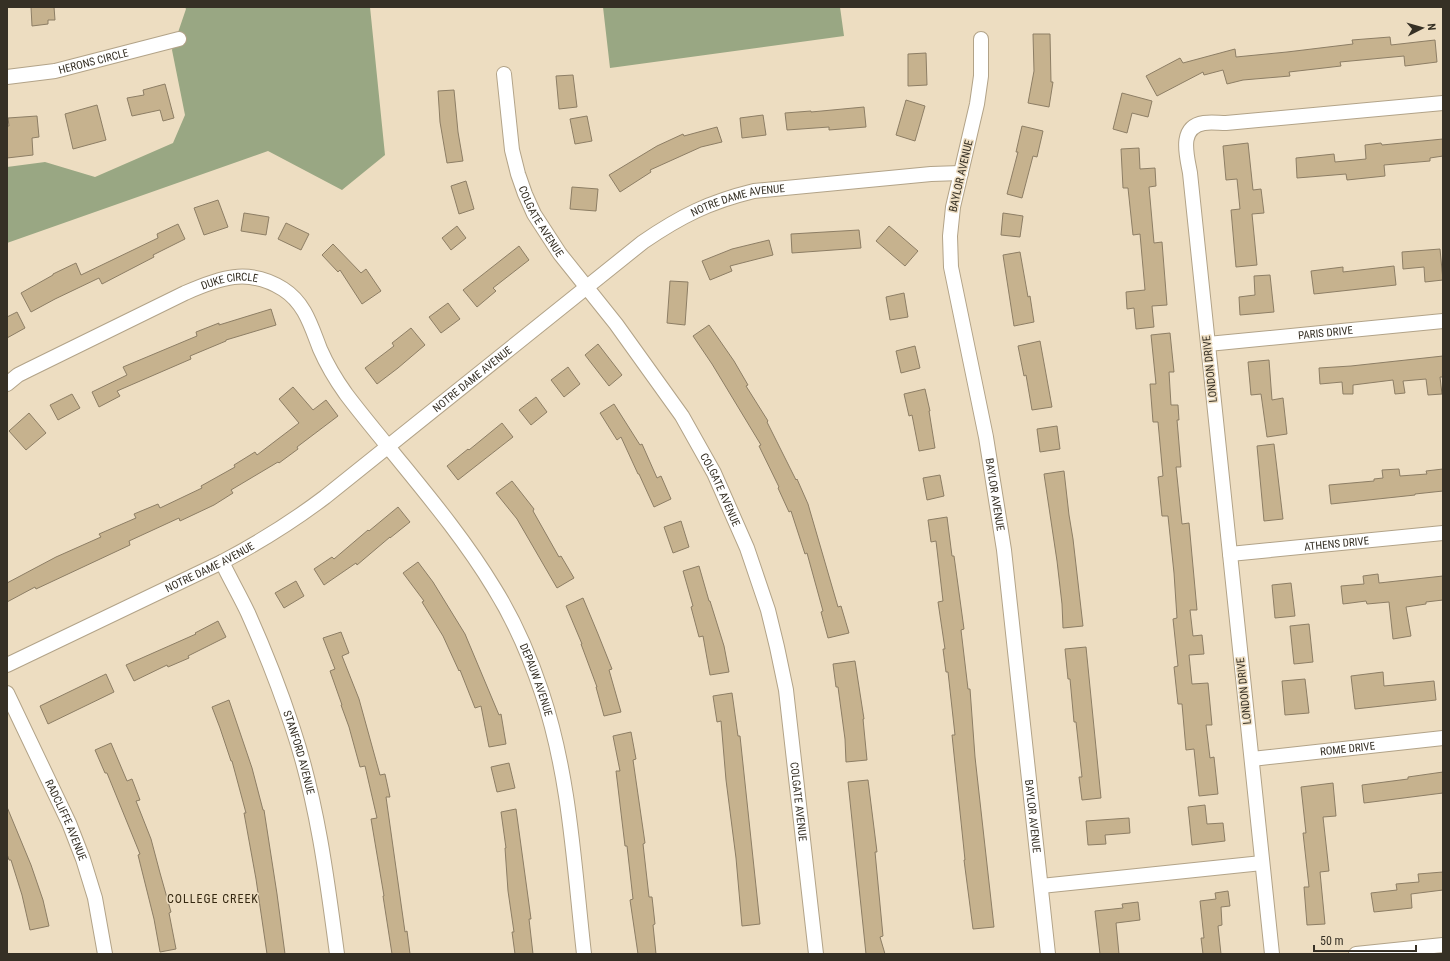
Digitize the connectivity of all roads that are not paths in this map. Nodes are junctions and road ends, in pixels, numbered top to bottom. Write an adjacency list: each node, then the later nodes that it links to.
1 (179, 39): 4 (street, HERONS CIRCLE)
2 (981, 39): 6 (street, BAYLOR AVENUE)
3 (504, 74): 7 (street, COLGATE AVENUE)
4 (7, 77)
5 (1443, 103): 9 (street, LONDON DRIVE)
6 (961, 173): 7 (street, NOTRE DAME AVENUE); 20 (street, BAYLOR AVENUE)
7 (587, 287): 11 (street, NOTRE DAME AVENUE); 25 (street, COLGATE AVENUE)
8 (1443, 321): 9 (street, PARIS DRIVE)
9 (1208, 344): 13 (street, LONDON DRIVE)
10 (7, 384): 11 (street, DUKE CIRCLE)
11 (388, 446): 14 (street, NOTRE DAME AVENUE); 24 (street, DEPAUW AVENUE)
12 (1443, 532): 13 (street, ATHENS DRIVE)
13 (1230, 554): 18 (street, LONDON DRIVE)
14 (222, 562): 15 (street, NOTRE DAME AVENUE); 23 (street, STANFORD AVENUE)
15 (7, 665)
16 (7, 693): 22 (street, RADCLIFFE AVENUE)
17 (1443, 738): 18 (street, ROME DRIVE)
18 (1252, 759): 19 (street, LONDON DRIVE)
19 (1262, 863): 20 (street); 27 (street, LONDON DRIVE)
20 (1041, 886): 26 (street, BAYLOR AVENUE)
21 (1443, 944): 28 (street)
22 (105, 954)
23 (337, 954)
24 (584, 954)
25 (816, 954)
26 (1048, 954)
27 (1272, 954)
28 (1356, 954)

